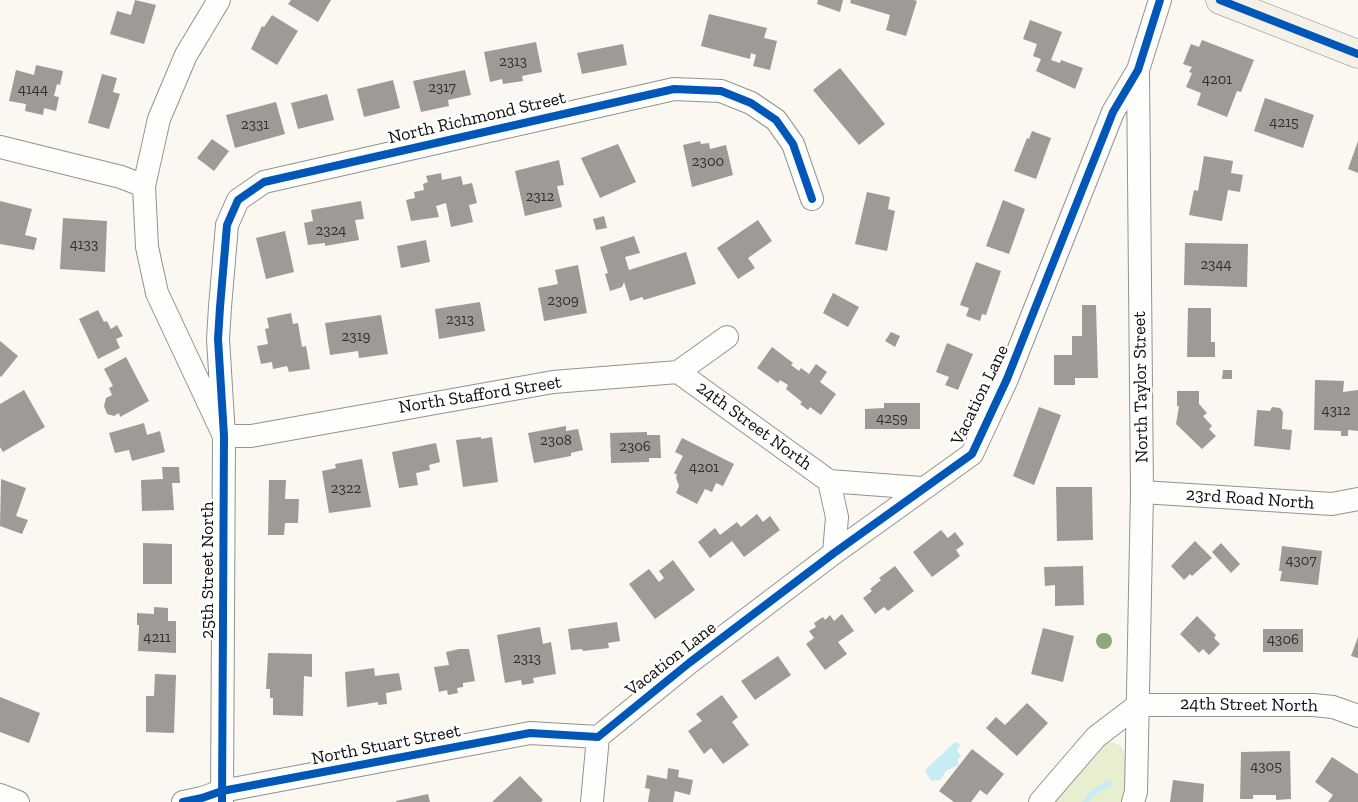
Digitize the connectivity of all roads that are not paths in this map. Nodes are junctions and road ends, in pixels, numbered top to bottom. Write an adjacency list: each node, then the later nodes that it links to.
1 (219, 0): 7 (street, 25th Street North)
2 (1160, 0): 5 (street, Vacation Lane)
3 (1220, 0): 4 (street)
4 (1358, 54)
5 (1138, 70): 14 (street, Vacation Lane); 15 (street, North Taylor Street)
6 (0, 147): 7 (street)
7 (144, 186): 12 (street, 25th Street North)
8 (812, 199): 10 (street, North Richmond Street)
9 (727, 337): 11 (street)
10 (218, 339): 12 (street, 25th Street North)
11 (678, 372): 12 (street, North Stafford Street); 13 (street, 24th Street North)
12 (224, 436): 22 (street, 25th Street North)
13 (829, 481): 14 (street, 24th Street North); 17 (street, 24th Street North)
14 (921, 488): 17 (street, Vacation Lane)
15 (1142, 492): 16 (street, 23rd Road North); 18 (street, North Taylor Street)
16 (1358, 499)
17 (834, 553): 20 (street, Vacation Lane)
18 (1138, 705): 19 (street, 24th Street North); 26 (street); 27 (street, North Taylor Street)
19 (1358, 716)
20 (598, 737): 22 (street, North Stuart Street); 25 (street)
21 (0, 795): 23 (street)
22 (222, 796): 24 (street, North Stuart Street)
23 (18, 802)
24 (183, 802)
25 (592, 802)
26 (1040, 802)
27 (1133, 802)

